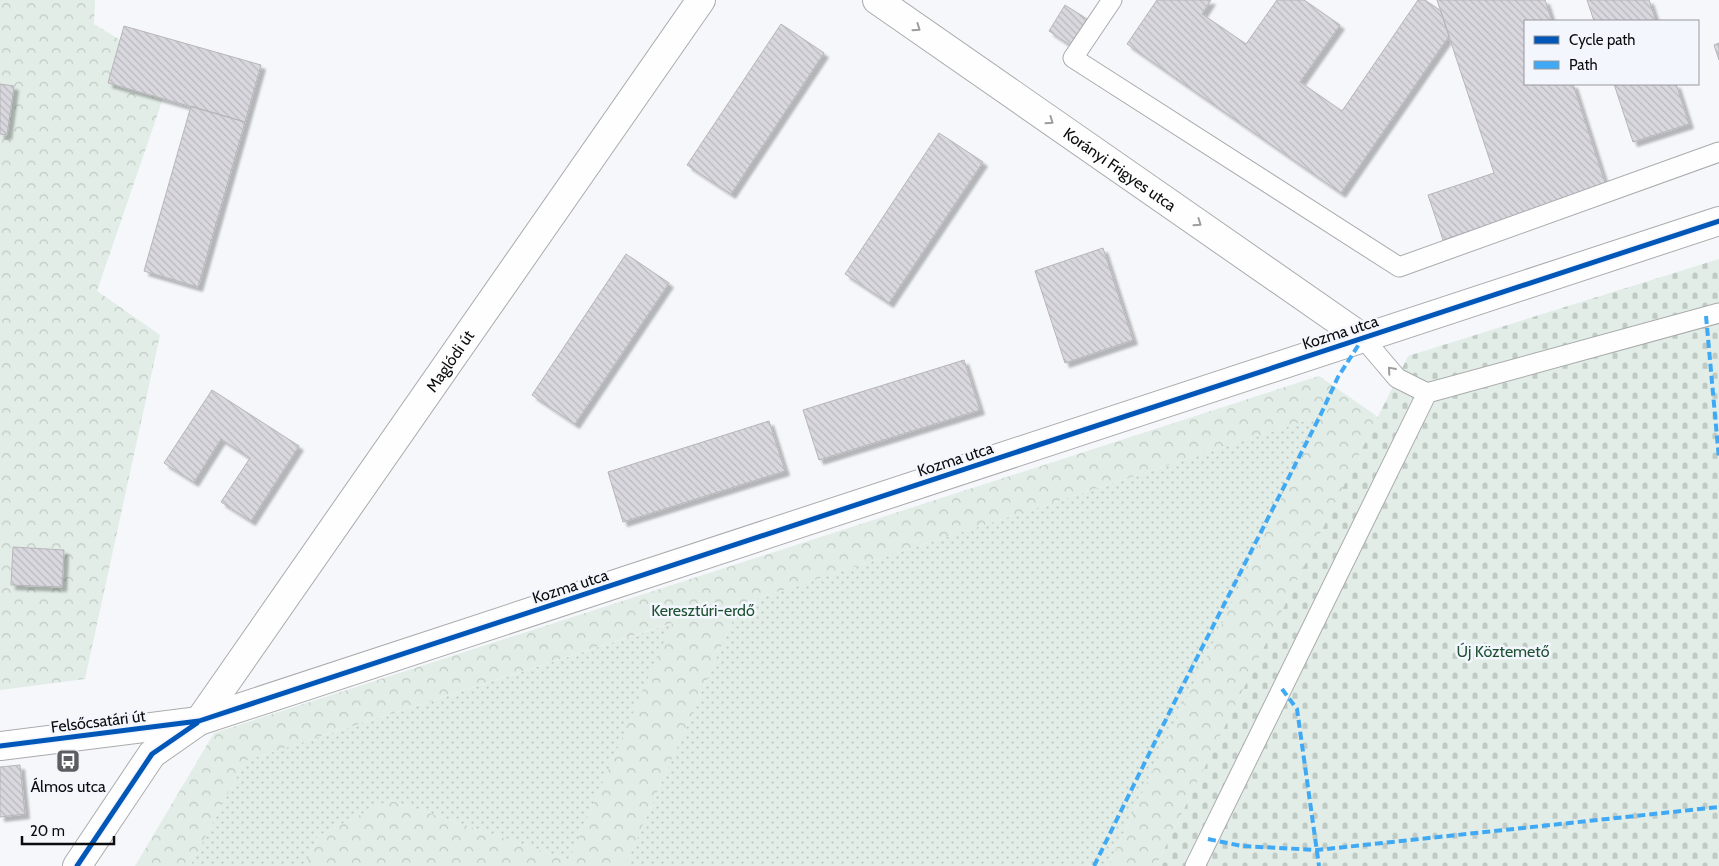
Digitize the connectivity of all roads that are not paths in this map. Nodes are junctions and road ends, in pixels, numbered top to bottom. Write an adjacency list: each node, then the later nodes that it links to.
1 (701, 0): 9 (street, Maglódi út)
2 (877, 0): 7 (street, Korányi Frigyes utca, one-way to 7)
3 (1112, 0): 4 (lane)
4 (1719, 152)
5 (1719, 221): 7 (street, Kozma utca)
6 (1719, 313): 8 (lane)
7 (1362, 338): 8 (lane, one-way to 7); 9 (street, Kozma utca)
8 (1427, 393): 12 (lane)
9 (199, 721): 10 (street, Felsőcsatári út); 11 (street)
10 (0, 746)
11 (77, 866)
12 (1195, 866)

